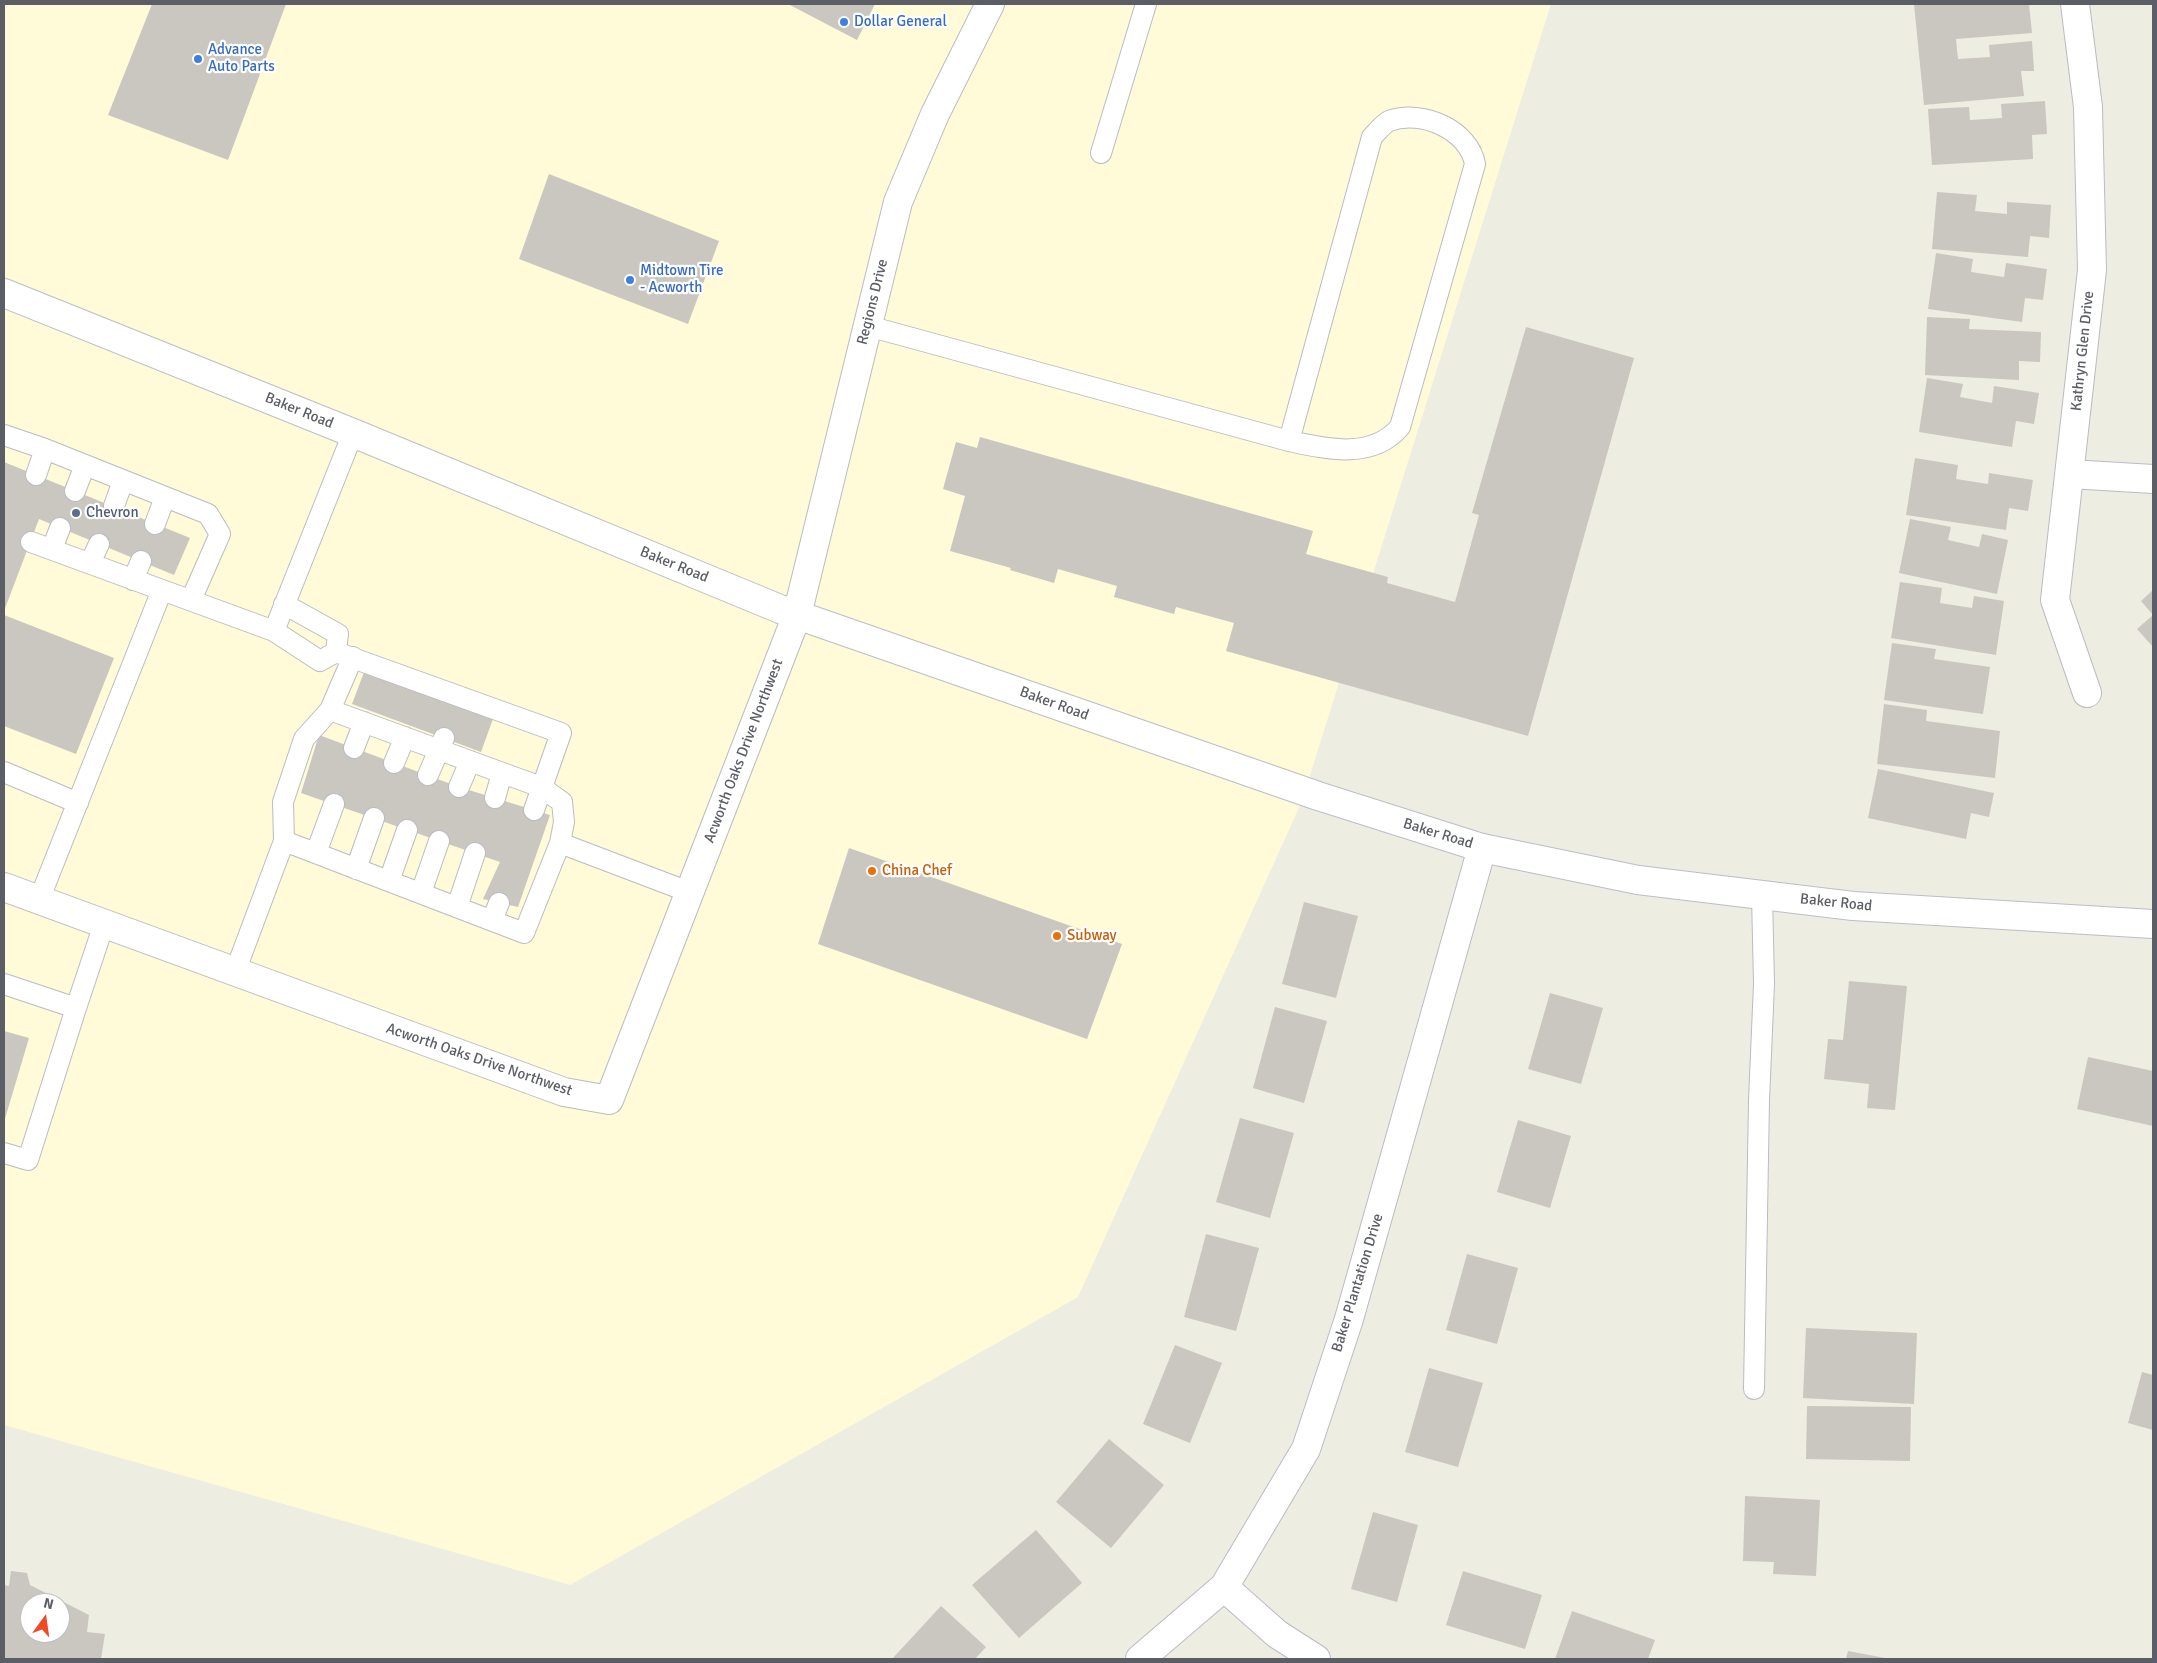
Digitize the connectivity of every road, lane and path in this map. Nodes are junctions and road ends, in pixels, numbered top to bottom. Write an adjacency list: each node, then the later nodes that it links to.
1 (990, 4): 6 (street, Regions Drive)
2 (1146, 4): 4 (lane)
3 (2075, 4): 12 (street, Kathryn Glen Drive)
4 (1101, 153)
5 (4, 293): 7 (street, Baker Road)
6 (868, 326): 9 (lane); 30 (street, Regions Drive)
7 (353, 433): 29 (lane); 30 (street, Baker Road)
8 (4, 435): 10 (lane)
9 (1290, 441): 9 (lane)
10 (45, 449): 11 (lane); 13 (lane)
11 (85, 465): 15 (lane); 16 (lane)
12 (2070, 474): 14 (street); 33 (street, Kathryn Glen Drive)
13 (36, 475)
14 (2153, 479)
15 (123, 481): 17 (lane); 18 (lane)
16 (75, 491)
17 (165, 497): 19 (lane); 28 (lane)
18 (114, 506)
19 (155, 524)
20 (60, 528): 23 (lane)
21 (31, 542): 23 (lane)
22 (99, 544): 25 (lane)
23 (52, 549): 25 (lane)
24 (141, 561): 26 (lane)
25 (90, 563): 26 (lane)
26 (133, 580): 27 (lane)
27 (162, 590): 28 (lane); 47 (lane)
28 (191, 600): 31 (lane)
29 (284, 604): 31 (lane); 32 (lane)
30 (797, 615): 55 (street, Baker Road); 61 (street, Acworth Oaks Drive Northwest)
31 (274, 631): 32 (lane)
32 (345, 655): 34 (lane); 45 (lane)
33 (2087, 693)
34 (330, 710): 35 (lane); 52 (lane)
35 (364, 722): 36 (lane); 38 (lane)
36 (404, 737): 37 (lane); 40 (lane)
37 (441, 744): 39 (lane); 43 (lane)
38 (354, 748)
39 (470, 761): 42 (lane); 44 (lane)
40 (394, 763)
41 (4, 772): 47 (lane)
42 (502, 773): 45 (lane); 46 (lane)
43 (428, 775)
44 (459, 787)
45 (541, 787): 49 (lane); 54 (lane)
46 (495, 798)
47 (78, 804): 64 (lane)
48 (334, 804): 56 (lane)
49 (534, 810)
50 (374, 818): 58 (lane)
51 (407, 830): 59 (lane)
52 (284, 841): 56 (lane); 68 (lane)
53 (439, 841): 62 (lane)
54 (560, 843): 61 (lane); 65 (lane)
55 (1482, 848): 63 (street, Baker Road); 73 (street, Baker Plantation Drive)
56 (316, 853): 58 (lane)
57 (475, 853): 65 (lane)
58 (356, 868): 59 (lane)
59 (389, 881): 62 (lane)
60 (4, 887): 64 (street, Acworth Oaks Drive Northwest)
61 (689, 892): 68 (street, Acworth Oaks Drive Northwest)
62 (420, 893): 65 (lane)
63 (1762, 895): 67 (street, Baker Road); 72 (lane)
64 (39, 900): 66 (street, Acworth Oaks Drive Northwest)
65 (457, 907)
66 (104, 924): 68 (street, Acworth Oaks Drive Northwest); 70 (lane)
67 (2153, 924)
68 (235, 972)
69 (4, 984): 70 (lane)
70 (76, 1008): 71 (lane)
71 (4, 1152)
72 (1754, 1388)
73 (1224, 1587): 74 (street, Baker Plantation Drive); 75 (street)
74 (1140, 1659)
75 (1316, 1659)

